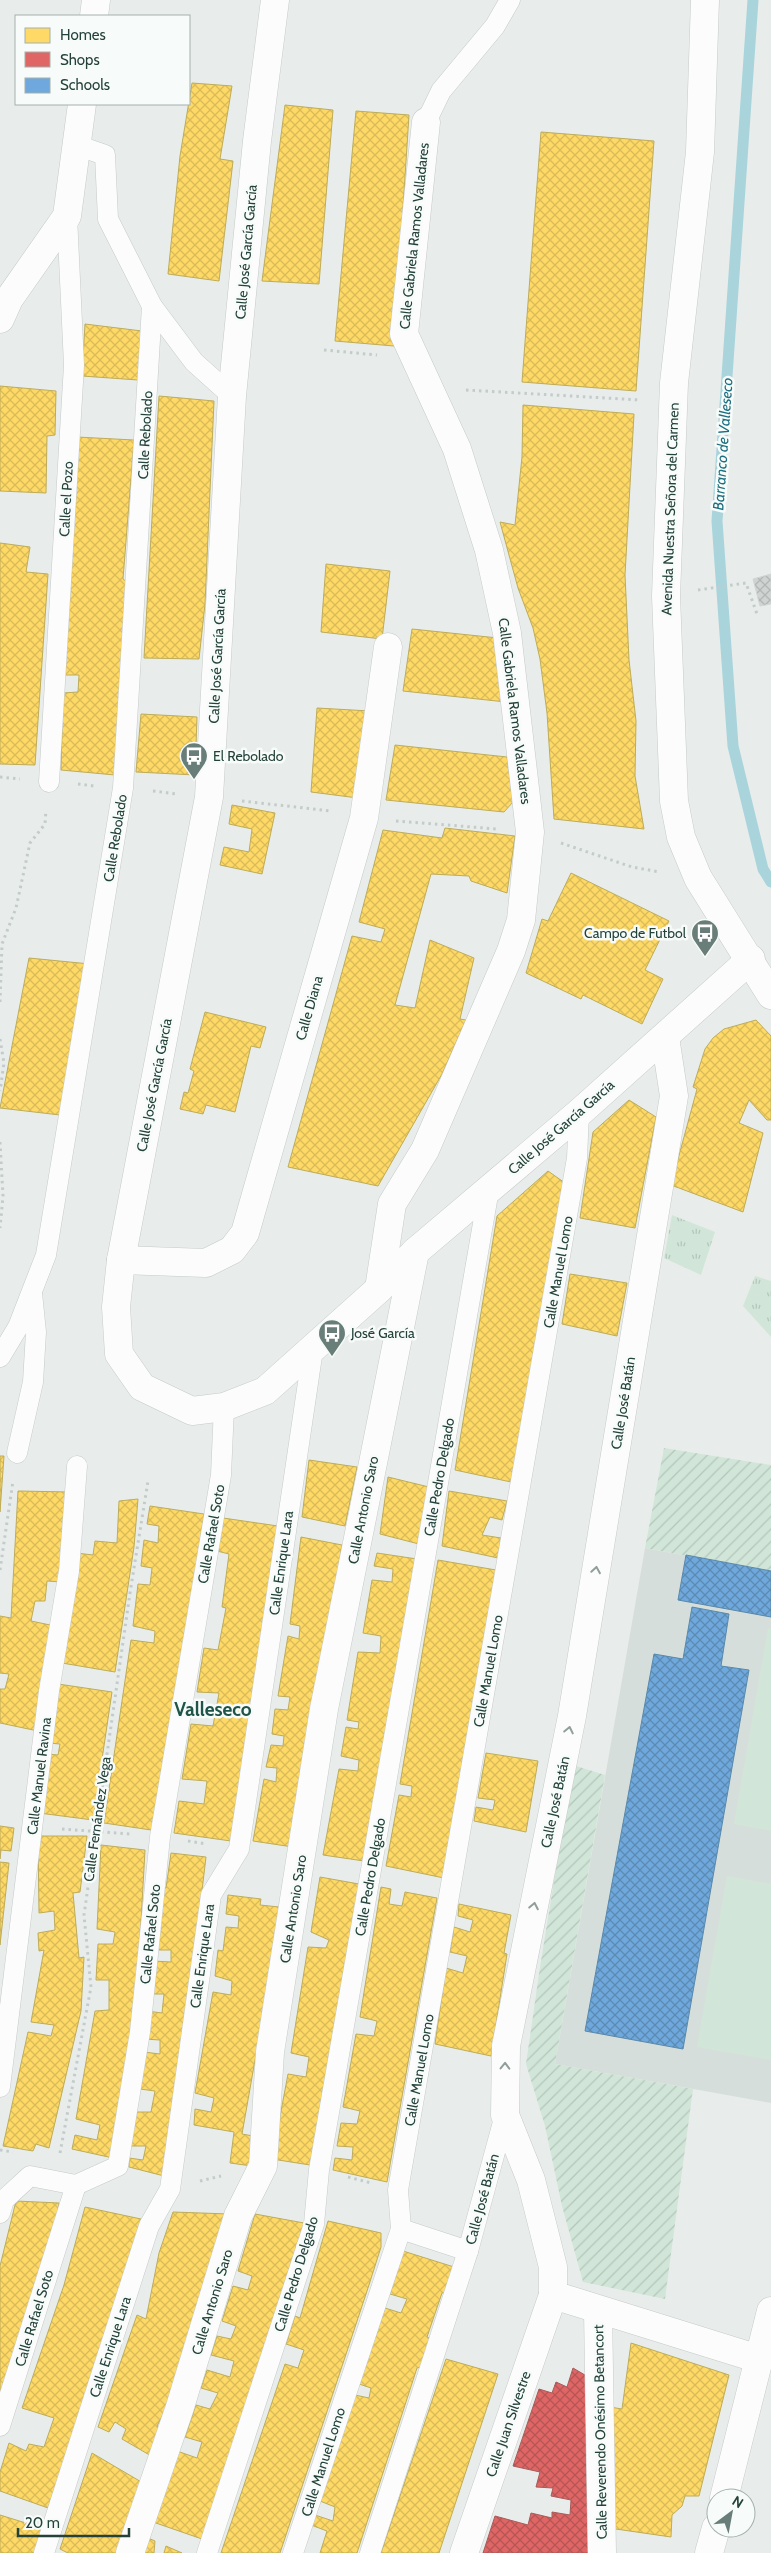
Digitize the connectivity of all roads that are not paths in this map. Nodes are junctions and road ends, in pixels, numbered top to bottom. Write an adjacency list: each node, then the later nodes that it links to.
1 (96, 0): 5 (street)
2 (275, 0): 12 (street, Calle José García García)
3 (510, 0): 7 (lane)
4 (700, 6): 15 (street, Avenida Nuestra Señora del Carmen)
5 (94, 15)
6 (82, 105): 8 (street)
7 (426, 122): 23 (street, Calle Gabriela Ramos Valladares)
8 (76, 145): 9 (street); 10 (lane)
9 (67, 216): 11 (street); 14 (lane, Calle el Pozo)
10 (152, 306): 12 (lane); 22 (lane, Calle Rebolado)
11 (0, 319)
12 (232, 396): 21 (street, Calle José García García)
13 (388, 648): 21 (street, Calle Diana)
14 (49, 782)
15 (751, 960): 16 (street, Avenida Nuestra Señora del Carmen); 17 (street, Calle José García García)
16 (771, 995)
17 (665, 1037): 18 (street, Calle José García García); 30 (street, Calle José Batán, one-way to 17)
18 (579, 1113): 19 (street, Calle José García García); 33 (lane, Calle Manuel Lomo)
19 (489, 1189): 20 (street, Calle José García García); 44 (lane, Calle Pedro Delgado)
20 (415, 1252): 23 (street, Calle José García García); 43 (street, Calle Antonio Saro)
21 (121, 1260): 26 (street, Calle José García García)
22 (32, 1289): 25 (lane, Calle Rebolado); 27 (lane)
23 (378, 1289): 24 (street, Calle José García García)
24 (313, 1349): 26 (street, Calle José García García); 42 (lane, Calle Enrique Lara)
25 (0, 1357)
26 (224, 1408): 31 (lane, Calle Rafael Soto)
27 (17, 1453)
28 (77, 1466): 29 (lane, Calle Manuel Ravina)
29 (0, 2087)
30 (504, 2115): 34 (lane, Calle José Batán); 35 (street, Calle Juan Silvestre)
31 (76, 2185): 32 (lane); 39 (lane, Calle Rafael Soto)
32 (0, 2213)
33 (401, 2230): 34 (lane); 45 (lane, Calle Manuel Lomo)
34 (468, 2251): 46 (lane, Calle José Batán)
35 (553, 2295): 36 (street); 47 (street, Calle Juan Silvestre)
36 (598, 2310): 38 (street); 48 (street, Calle Reverendo Onésimo Betancort)
37 (771, 2311): 38 (street)
38 (759, 2359): 40 (street)
39 (0, 2426)
40 (727, 2488)
41 (713, 2538): 49 (street)
42 (44, 2553)
43 (130, 2553)
44 (207, 2553)
45 (293, 2553)
46 (370, 2553)
47 (464, 2553)
48 (602, 2553)
49 (709, 2553)

